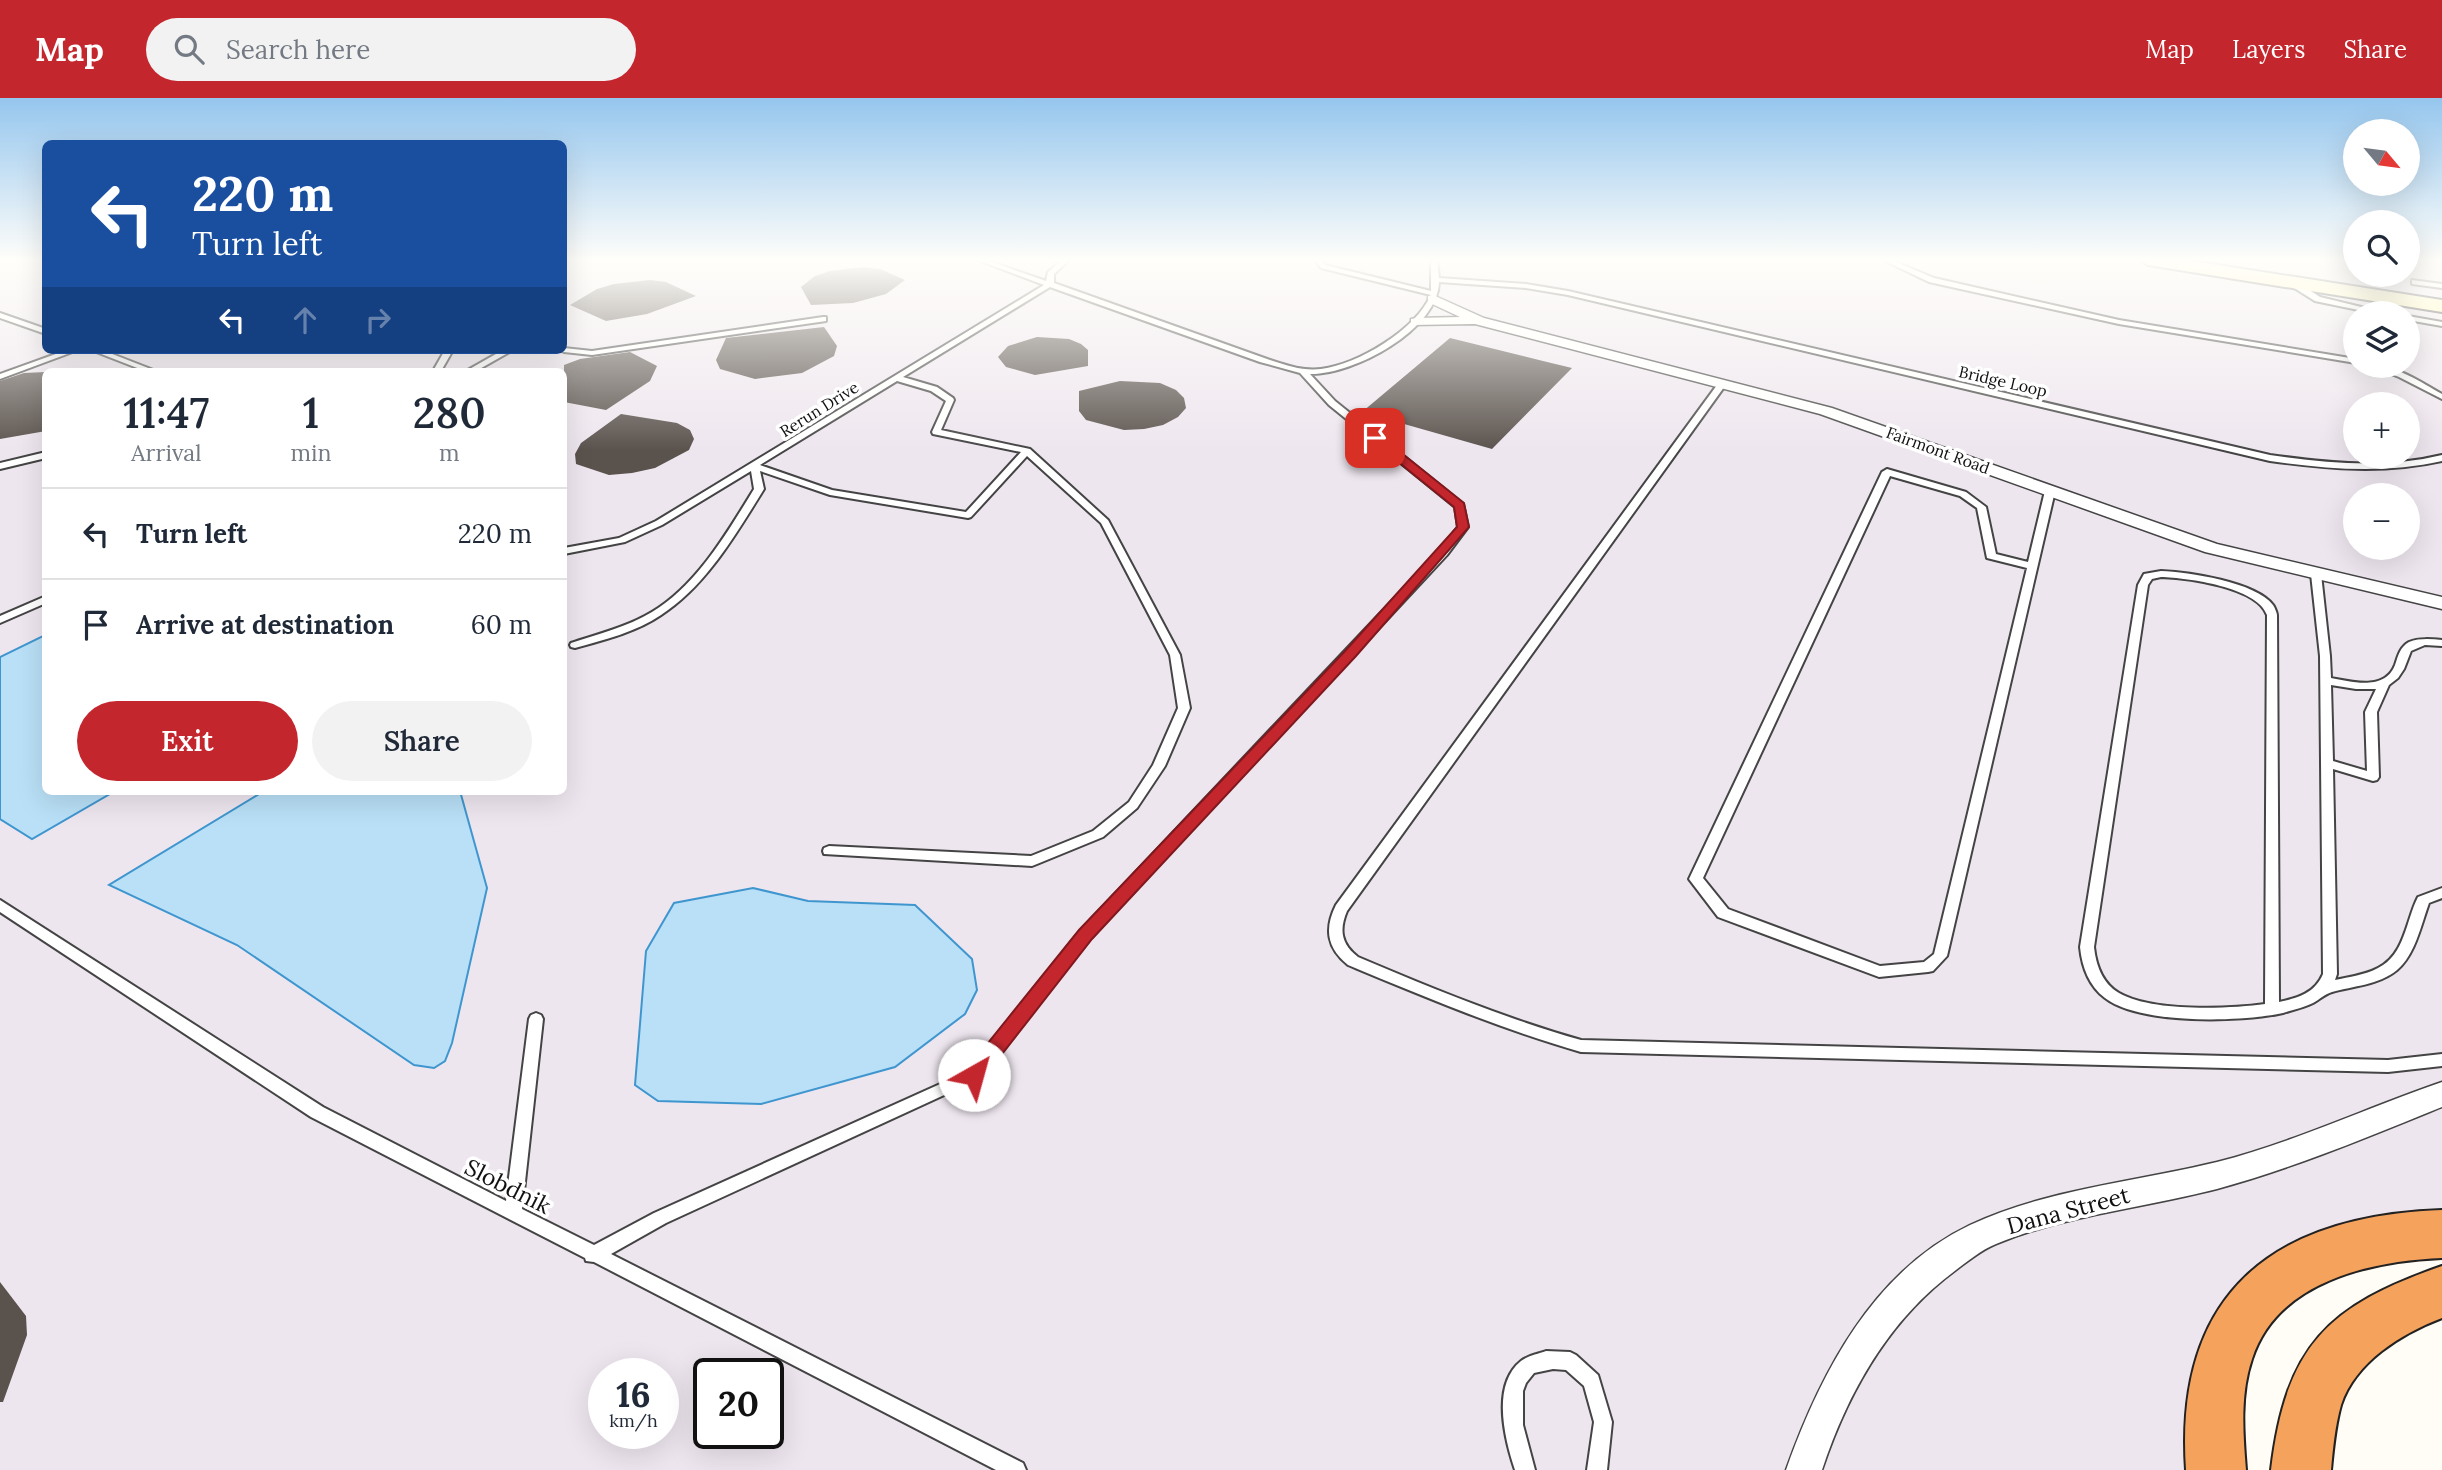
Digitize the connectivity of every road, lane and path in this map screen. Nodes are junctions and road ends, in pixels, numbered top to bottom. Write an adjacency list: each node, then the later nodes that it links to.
1 (20, 323): 9 (lane)
2 (796, 323): 10 (lane)
3 (986, 323): 19 (lane, Rerun Drive)
4 (1159, 323): 17 (lane)
5 (1414, 323): 17 (lane)
6 (1487, 323): 21 (street, Fairmont Road)
7 (1696, 323): 25 (lane, Bridge Loop)
8 (2125, 323): 14 (lane)
9 (42, 331)
10 (567, 350)
11 (63, 354): 18 (lane)
12 (106, 354): 15 (lane)
13 (502, 354): 16 (lane)
14 (2343, 359)
15 (144, 368)
16 (476, 368)
17 (1301, 370): 50 (lane)
18 (0, 377)
19 (896, 378): 23 (lane); 27 (lane, Rerun Drive)
20 (2407, 378): 22 (lane)
21 (1723, 383): 28 (street, Fairmont Road); 46 (lane)
22 (2442, 397)
23 (1027, 451): 27 (lane); 40 (lane)
24 (42, 456): 26 (lane)
25 (2442, 458)
26 (0, 466)
27 (754, 466): 29 (lane, Rerun Drive); 36 (lane)
28 (2050, 491): 30 (lane); 31 (street, Fairmont Road)
29 (567, 551)
30 (2030, 566): 30 (lane)
31 (2316, 574): 33 (street, Fairmont Road); 37 (lane)
32 (42, 601): 34 (lane)
33 (2442, 603)
34 (2, 617)
35 (2442, 643): 38 (lane)
36 (575, 645)
37 (2325, 680): 38 (lane); 39 (lane)
38 (2384, 683): 39 (lane)
39 (2326, 763): 43 (lane)
40 (828, 851)
41 (2442, 893): 43 (lane)
42 (0, 905): 48 (lane, Slobdnik)
43 (2324, 988): 44 (lane)
44 (2272, 1009): 44 (lane)
45 (536, 1019): 48 (lane)
46 (2442, 1060)
47 (2442, 1094): 55 (street, Dana Street)
48 (513, 1214): 50 (lane, Slobdnik)
49 (2442, 1234): 56 (highway)
50 (592, 1255): 52 (lane, Slobdnik)
51 (2442, 1292): 57 (highway)
52 (1016, 1470)
53 (1525, 1470): 54 (lane)
54 (1597, 1470)
55 (1804, 1470)
56 (2216, 1470)
57 (2301, 1470)

